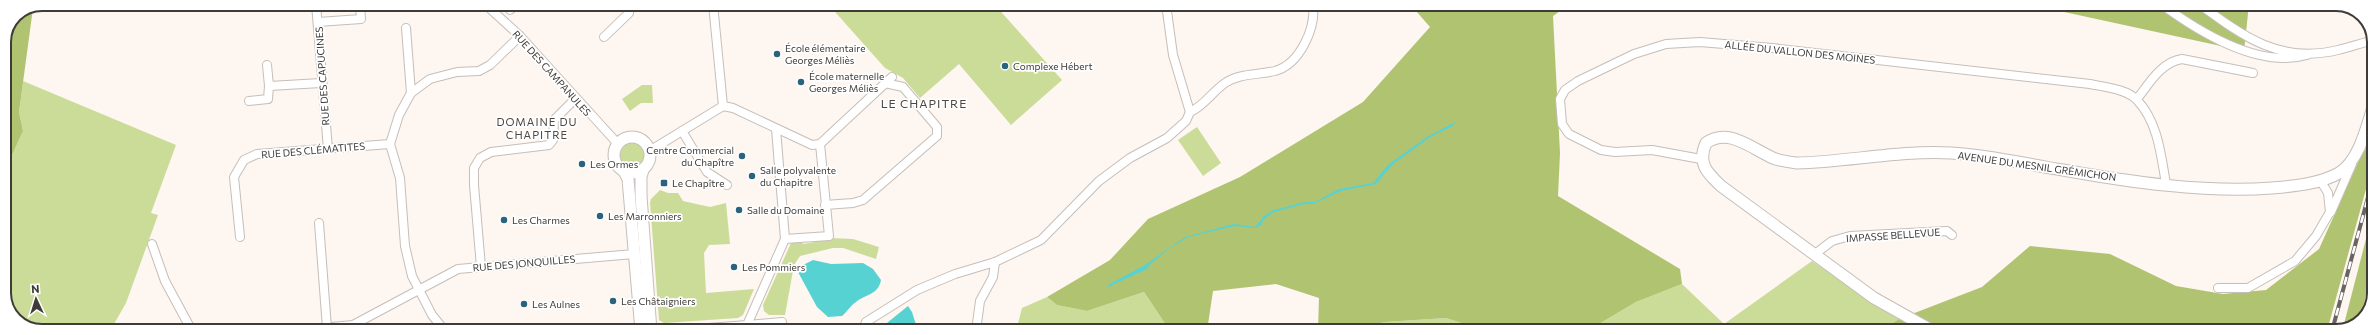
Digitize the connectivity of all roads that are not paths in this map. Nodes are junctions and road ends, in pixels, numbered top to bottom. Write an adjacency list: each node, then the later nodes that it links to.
1 (317, 11): 10 (street, RUE DES CAPUCINES)
2 (360, 11): 10 (street)
3 (493, 11): 12 (street, RUE DES CAMPANULES)
4 (629, 11): 13 (street)
5 (714, 11): 26 (street)
6 (1167, 11): 27 (street)
7 (1314, 11): 27 (street)
8 (2169, 11): 15 (street)
9 (2210, 11): 15 (street)
10 (318, 22): 19 (street, RUE DES CAPUCINES)
11 (406, 28): 22 (street)
12 (520, 36): 22 (street); 23 (street, RUE DES CAMPANULES)
13 (604, 37)
14 (2367, 42): 15 (street)
15 (2314, 54)
16 (267, 65): 21 (street)
17 (2253, 73): 24 (street)
18 (892, 77): 20 (street)
19 (321, 83): 21 (street); 34 (street, RUE DES CAPUCINES)
20 (885, 83): 33 (street); 43 (street)
21 (269, 86): 25 (street)
22 (411, 93): 31 (street)
23 (576, 98): 32 (street, RUE DES CAMPANULES); 53 (street)
24 (2136, 99): 36 (street, ALLÉE DU VALLON DES MOINES); 41 (street)
25 (250, 100)
26 (723, 106): 29 (street); 30 (street)
27 (1190, 112): 52 (street)
28 (2367, 123): 37 (street, AVENUE DU MESNIL GRÉMICHON)
29 (776, 129): 33 (street); 48 (street)
30 (682, 131): 35 (street); 42 (street)
31 (390, 144): 34 (street, RUE DES CLÉMATITES); 55 (street)
32 (618, 144): 35 (street); 39 (street)
33 (820, 144): 43 (street)
34 (328, 148): 47 (street, RUE DES CLÉMATITES)
35 (651, 150): 38 (street)
36 (1702, 159): 41 (street, AVENUE DU MESNIL GRÉMICHON); 51 (street)
37 (2353, 160): 40 (street, AVENUE DU MESNIL GRÉMICHON); 44 (street)
38 (643, 170): 39 (street); 62 (street)
39 (624, 171): 50 (street)
40 (2320, 180): 41 (street, AVENUE DU MESNIL GRÉMICHON); 44 (street)
41 (2166, 184)
42 (727, 185)
43 (825, 205): 48 (street)
44 (2330, 212): 54 (street)
45 (319, 223): 58 (street)
46 (1952, 235): 51 (street, IMPASSE BELLEVUE)
47 (240, 237)
48 (785, 239): 63 (street)
49 (152, 244): 57 (street)
50 (634, 254): 53 (street, RUE DES JONQUILLES); 61 (street)
51 (1815, 254): 67 (street)
52 (995, 262): 65 (street); 66 (street)
53 (480, 267): 55 (street, RUE DES JONQUILLES)
54 (2218, 288)
55 (419, 290): 59 (street, RUE DES JONQUILLES); 60 (street)
56 (782, 322): 64 (street)
57 (188, 324)
58 (327, 324)
59 (354, 324)
60 (440, 324)
61 (643, 324)
62 (644, 324)
63 (747, 324)
64 (759, 324)
65 (865, 324)
66 (977, 324)
67 (1920, 324)

